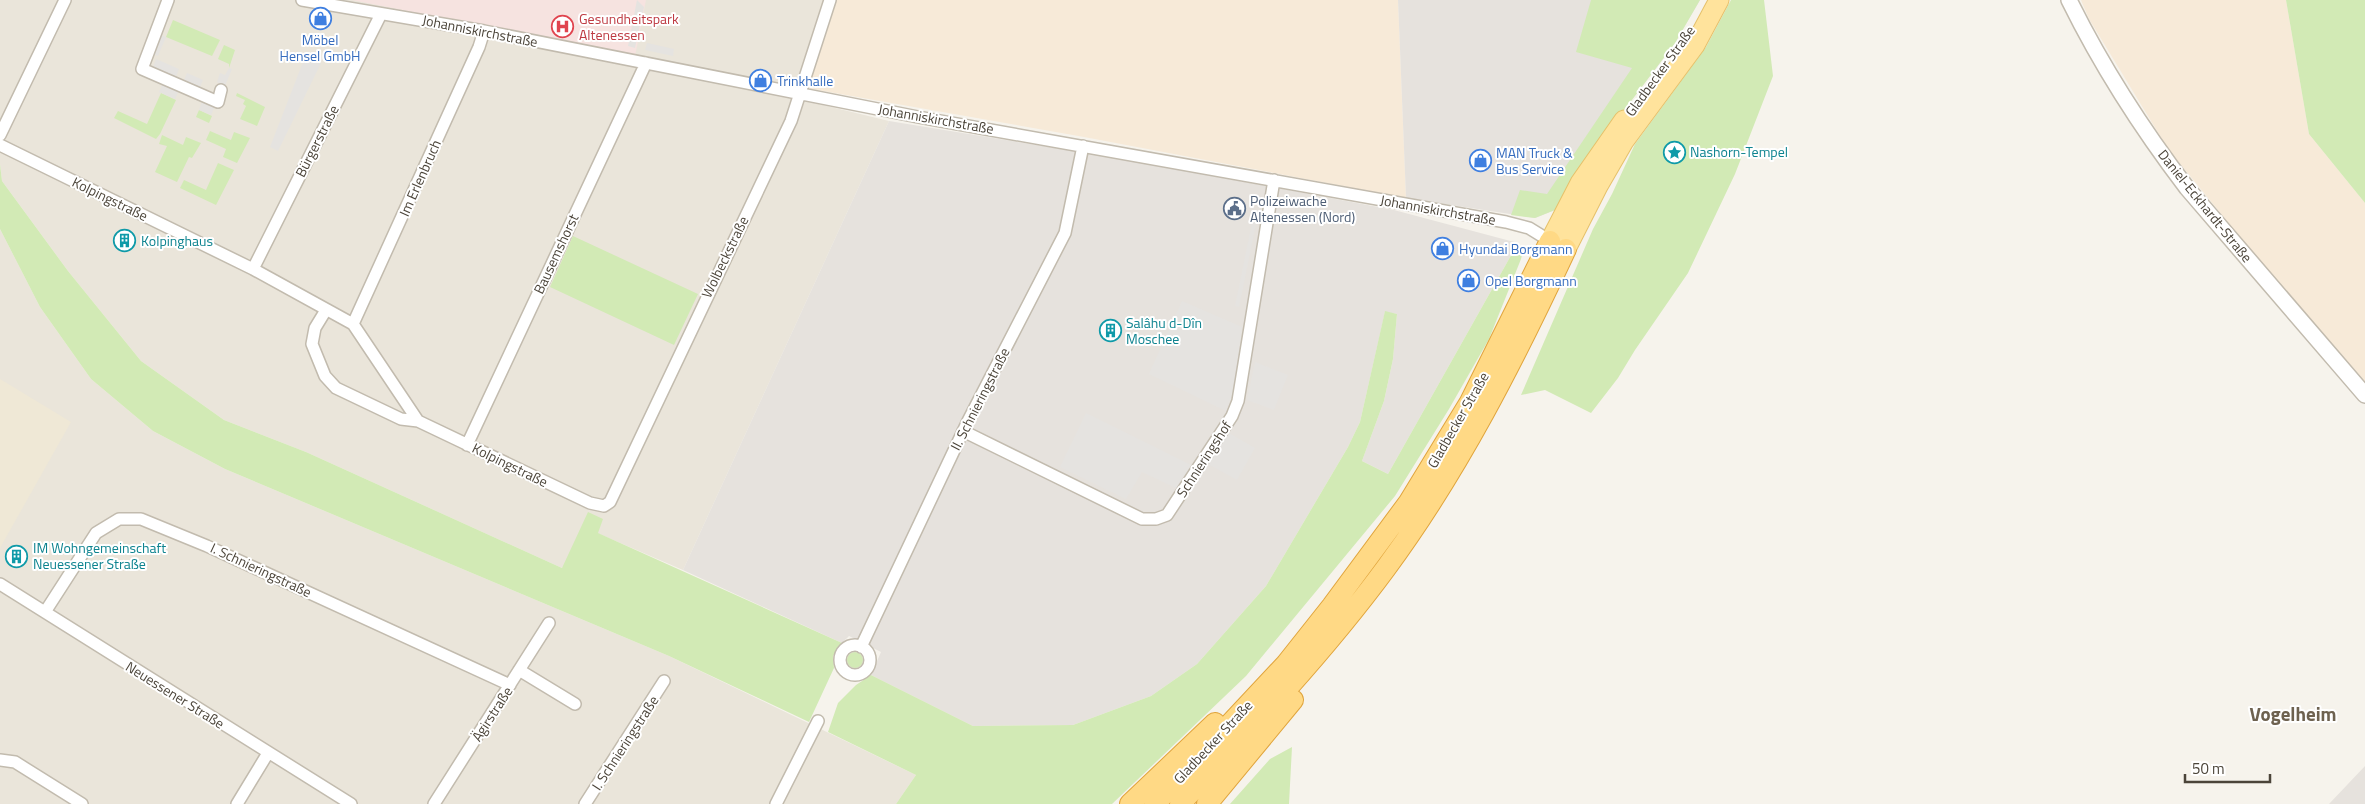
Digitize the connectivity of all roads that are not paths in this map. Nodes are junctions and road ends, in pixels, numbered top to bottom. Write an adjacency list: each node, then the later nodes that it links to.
1 (65, 0): 13 (street)
2 (168, 0): 11 (street)
3 (302, 0): 8 (street, Johanniskirchstraße)
4 (830, 0): 12 (street, Wolbeckstraße)
5 (1707, 0): 17 (main road, Gladbecker Straße)
6 (1719, 0): 17 (main road, Gladbecker Straße)
7 (2069, 0): 21 (street, Daniel-Eckhardt-Straße)
8 (382, 14): 9 (street, Johanniskirchstraße); 18 (street, Bürgerstraße)
9 (484, 32): 10 (street, Johanniskirchstraße); 20 (street, Im Erlenbruch)
10 (646, 63): 12 (street, Johanniskirchstraße); 24 (street, Bausemshorst)
11 (221, 90)
12 (800, 94): 15 (street, Johanniskirchstraße); 25 (street, Wolbeckstraße)
13 (0, 135)
14 (0, 145): 18 (street, Kolpingstraße)
15 (1083, 146): 16 (street, Johanniskirchstraße); 23 (street, II. Schnieringstraße)
16 (1274, 180): 17 (street, Johanniskirchstraße); 23 (street, Schnieringshof)
17 (1558, 245): 28 (highway, Gladbecker Straße); 31 (highway, Gladbecker Straße)
18 (253, 269): 19 (street, Kolpingstraße)
19 (326, 310): 20 (street, Kolpingstraße); 22 (street, Kolpingstraße)
20 (353, 324): 22 (street, Kolpingstraße)
21 (2365, 395)
22 (418, 421): 24 (street, Kolpingstraße)
23 (963, 430): 30 (street, II. Schnieringstraße)
24 (467, 445): 25 (street, Kolpingstraße)
25 (604, 506)
26 (0, 584): 27 (street, Neuessener Straße)
27 (45, 612): 34 (street, I. Schnieringstraße); 37 (street, Neuessener Straße)
28 (1350, 616): 47 (highway, Gladbecker Straße); 48 (highway)
29 (549, 623): 32 (street, Ägirstraße)
30 (861, 647)
31 (1286, 664): 45 (highway); 46 (highway, Gladbecker Straße)
32 (519, 670): 34 (street, Ägirstraße); 35 (street)
33 (664, 681): 43 (street, I. Schnieringstraße)
34 (510, 685): 42 (street, Ägirstraße)
35 (575, 704)
36 (818, 722): 44 (street)
37 (268, 754): 40 (street); 41 (street, Neuessener Straße)
38 (0, 760): 39 (street)
39 (82, 804)
40 (237, 804)
41 (351, 804)
42 (434, 804)
43 (585, 804)
44 (776, 804)
45 (1130, 804)
46 (1155, 804)
47 (1180, 804)
48 (1208, 804)

